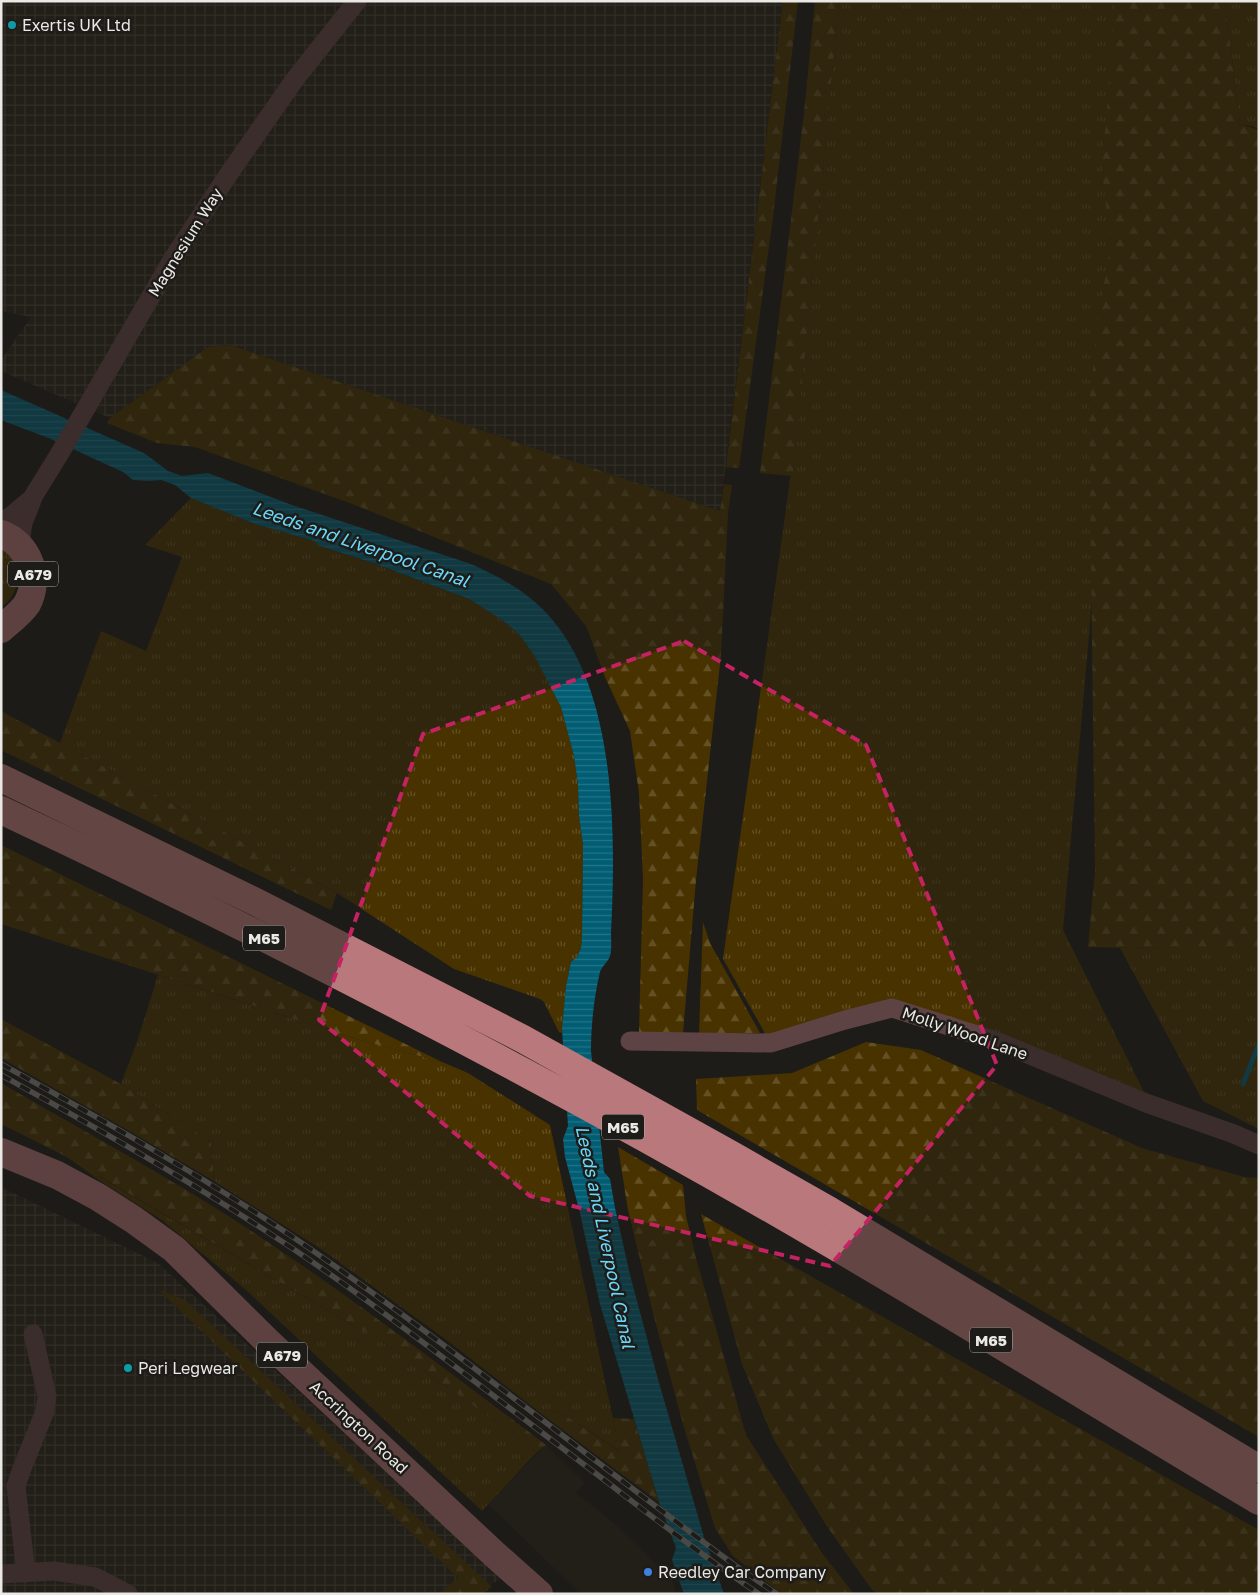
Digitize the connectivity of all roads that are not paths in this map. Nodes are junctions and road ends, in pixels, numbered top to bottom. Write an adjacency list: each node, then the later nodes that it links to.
1 (357, 1): 2 (street, Magnesium Way)
2 (34, 495): 3 (street, Magnesium Way); 4 (street, Magnesium Way)
3 (1, 522)
4 (12, 542): 5 (highway, A679)
5 (4, 625)
6 (1, 778): 12 (highway, M65)
7 (1, 810): 13 (highway, M65)
8 (636, 1041): 9 (street, Molly Wood Lane)
9 (1259, 1145)
10 (1, 1152): 17 (highway, Accrington Road / A679)
11 (33, 1334): 14 (street)
12 (1259, 1469)
13 (1259, 1501)
14 (26, 1573): 15 (street); 16 (street)
15 (1, 1574)
16 (128, 1594)
17 (539, 1594)

